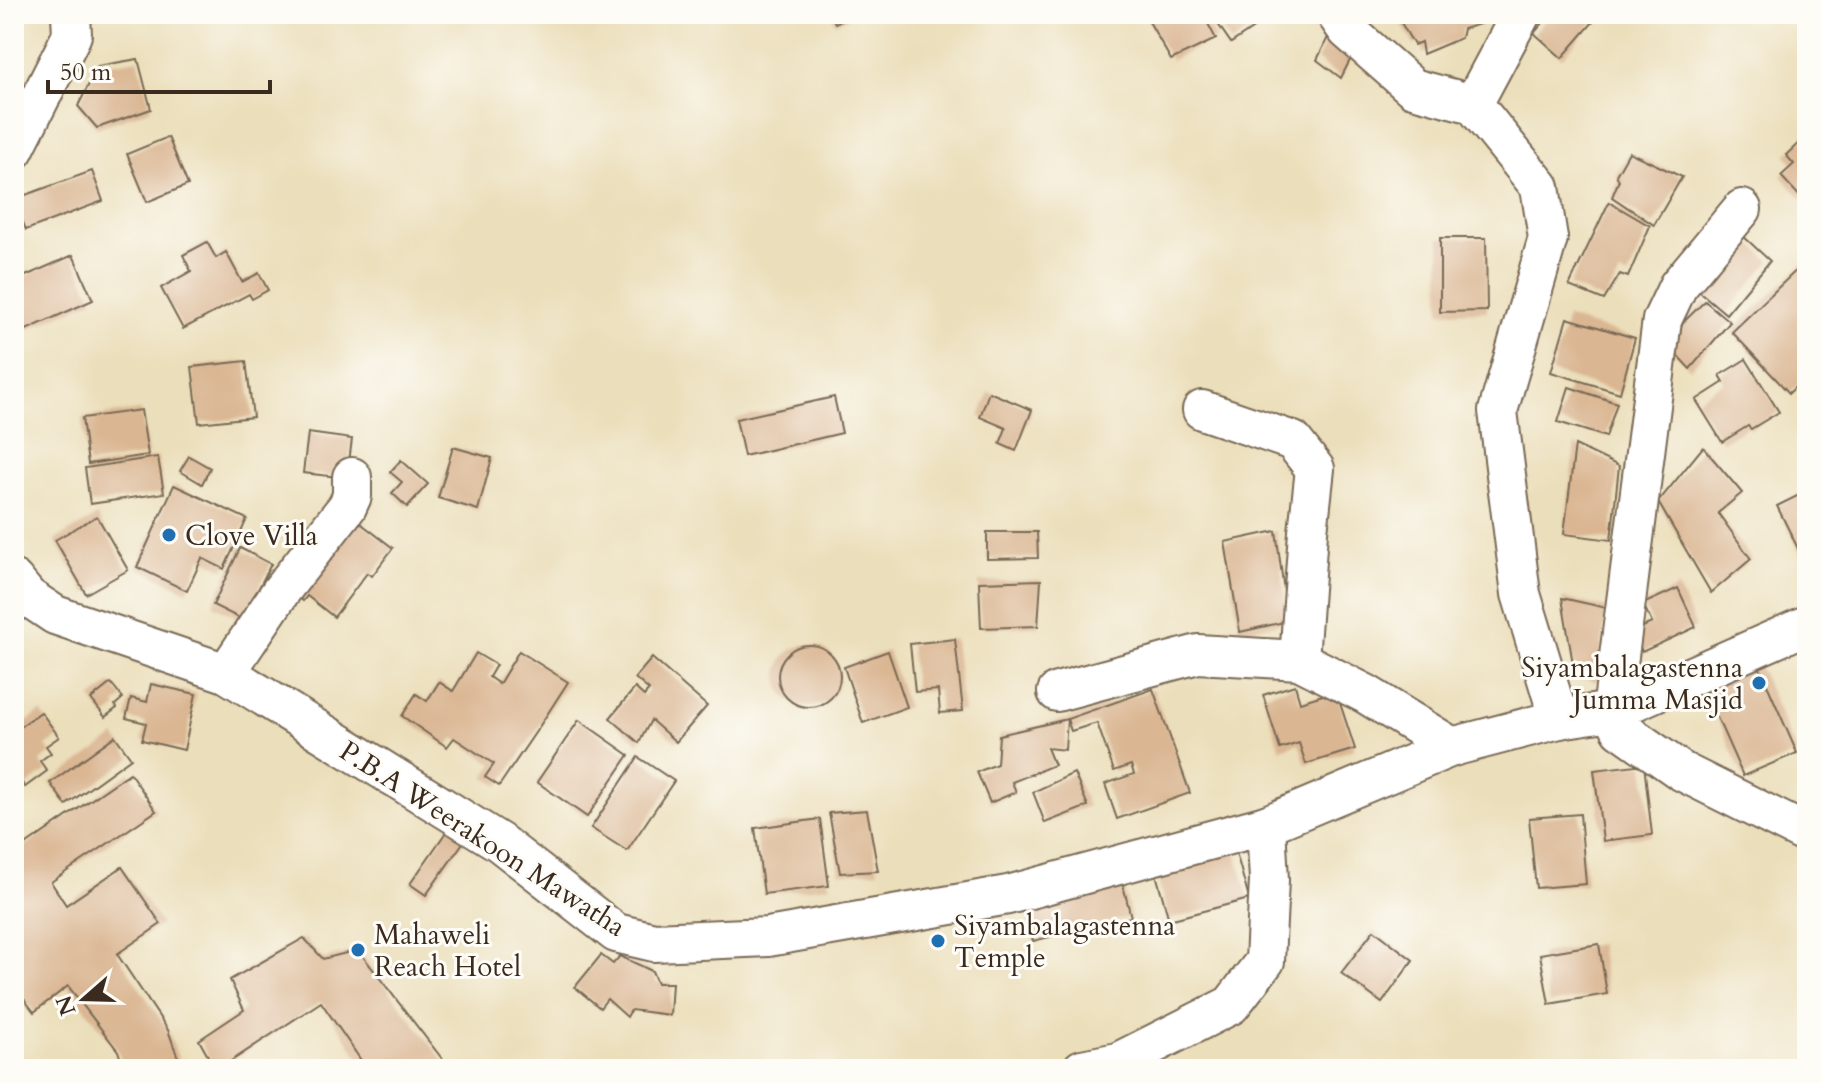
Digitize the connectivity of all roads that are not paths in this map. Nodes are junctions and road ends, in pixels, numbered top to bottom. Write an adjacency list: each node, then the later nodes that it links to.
1 (71, 14): 5 (street)
2 (1336, 14): 4 (street)
3 (1521, 14): 4 (street)
4 (1473, 104): 15 (street)
5 (14, 150)
6 (1742, 209): 14 (street)
7 (1202, 410): 11 (street)
8 (352, 477): 12 (street)
9 (14, 580): 12 (street, P.B.A Weerakoon Mawatha)
10 (1807, 625): 14 (street, P.B.A Weerakoon Mawatha)
11 (1299, 660): 13 (street); 16 (street)
12 (226, 673): 17 (street, P.B.A Weerakoon Mawatha)
13 (1057, 692)
14 (1612, 711): 15 (street, P.B.A Weerakoon Mawatha); 18 (street)
15 (1559, 719): 16 (street, P.B.A Weerakoon Mawatha)
16 (1452, 747): 17 (street, P.B.A Weerakoon Mawatha)
17 (1266, 825): 19 (street)
18 (1807, 834)
19 (1082, 1069)

